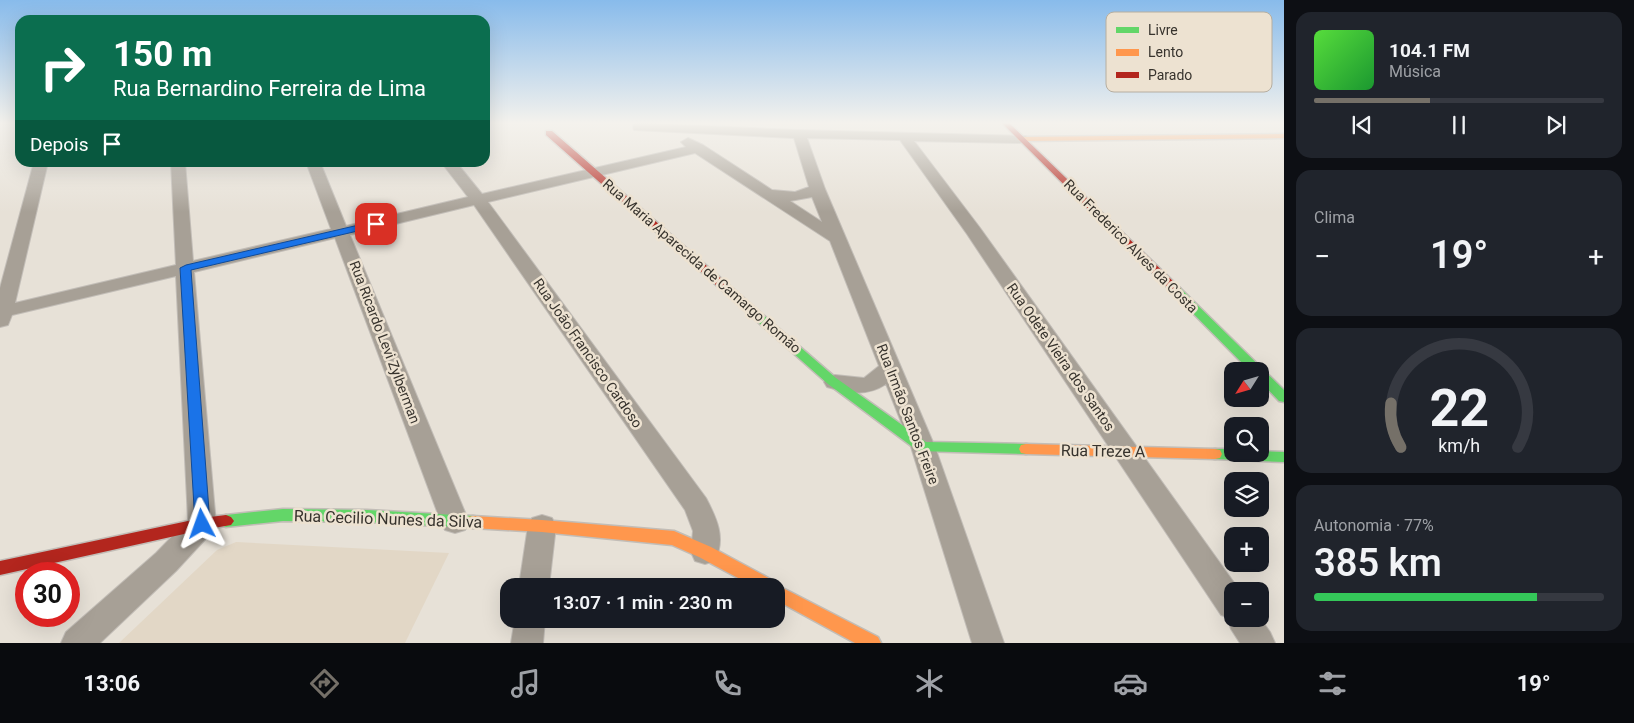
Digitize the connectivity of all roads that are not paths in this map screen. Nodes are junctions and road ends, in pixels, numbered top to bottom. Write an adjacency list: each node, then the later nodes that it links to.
1 (571, 152): 11 (street, Rua Maria Aparecida de Camargo Romão)
2 (682, 152): 11 (street)
3 (704, 152): 13 (street)
4 (805, 152): 12 (street, Rua Irmão Santos Freire)
5 (916, 152): 25 (street, Rua Odete Vieira dos Santos)
6 (1034, 152): 19 (street, Rua Frederico Alves da Costa)
7 (40, 167): 18 (street)
8 (178, 167): 17 (street)
9 (314, 167): 15 (street, Rua Ricardo Levi Zylberman)
10 (452, 167): 14 (street, Rua João Francisco Cardoso)
11 (596, 173): 14 (street); 21 (street, Rua Maria Aparecida de Camargo Romão)
12 (817, 189): 13 (street); 16 (street, Rua Irmão Santos Freire)
13 (766, 193): 16 (street)
14 (479, 201): 15 (street); 30 (street, Rua João Francisco Cardoso)
15 (341, 232): 17 (street); 27 (street, Rua Ricardo Levi Zylberman)
16 (838, 239): 20 (street, Rua Irmão Santos Freire)
17 (186, 268): 18 (street); 28 (street)
18 (1, 316)
19 (1248, 362)
20 (890, 368): 21 (street, Rua Maria Aparecida de Camargo Romão); 24 (street, Rua Irmão Santos Freire)
21 (832, 381): 24 (street, Rua Maria Aparecida de Camargo Romão)
22 (1269, 383): 23 (street)
23 (1284, 398)
24 (922, 447): 25 (street, Rua Treze A); 41 (street, Rua Irmão Santos Freire)
25 (1126, 451): 26 (street, Rua Treze A); 34 (street, Rua Odete Vieira dos Santos)
26 (1284, 457)
27 (455, 522): 28 (street, Rua Cecilio Nunes da Silva); 29 (street, Rua Cecilio Nunes da Silva)
28 (202, 524): 31 (street, Rua Cecilio Nunes da Silva); 38 (street)
29 (542, 526): 30 (street, Rua Cecilio Nunes da Silva); 32 (street)
30 (705, 552): 33 (street, Rua Cecilio Nunes da Silva)
31 (0, 568)
32 (535, 578)
33 (753, 578)
34 (1224, 593)
35 (785, 596): 40 (street)
36 (1248, 627): 42 (street)
37 (529, 628): 39 (street)
38 (77, 643)
39 (527, 643)
40 (872, 643)
41 (988, 643)
42 (1259, 643)

